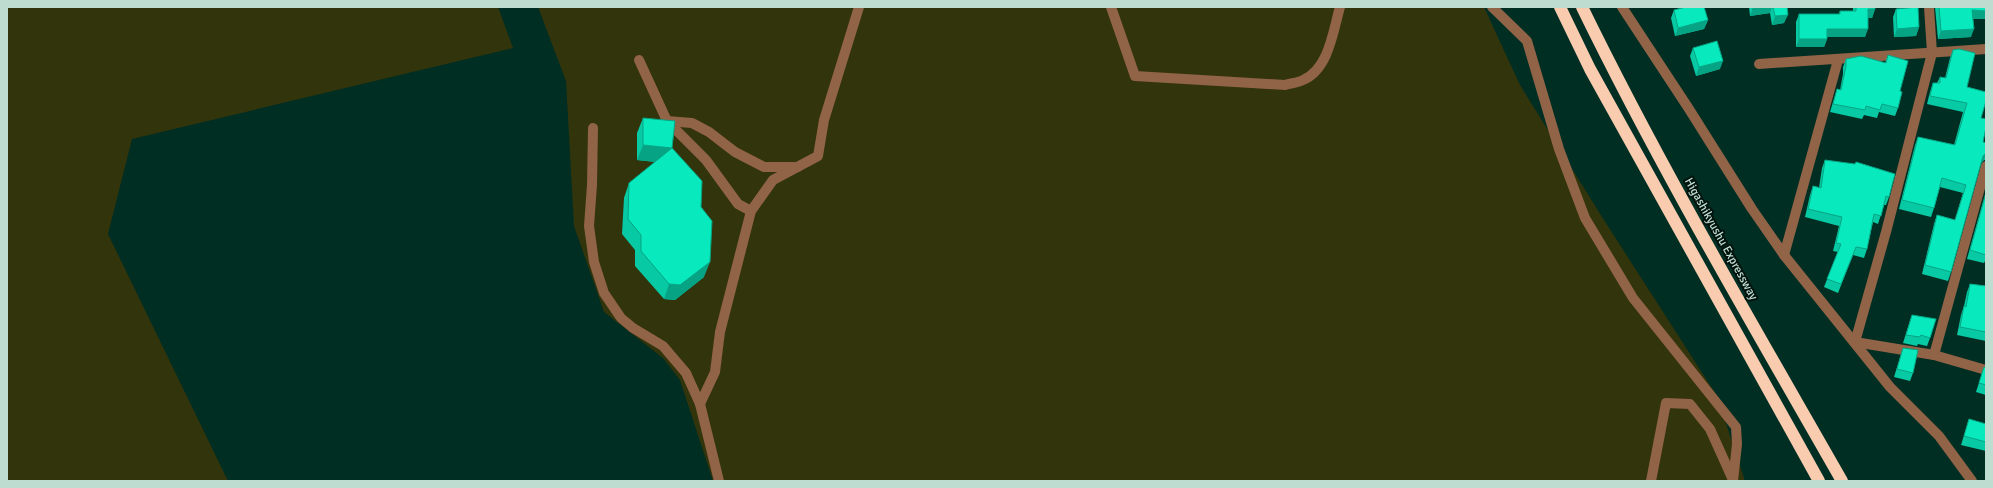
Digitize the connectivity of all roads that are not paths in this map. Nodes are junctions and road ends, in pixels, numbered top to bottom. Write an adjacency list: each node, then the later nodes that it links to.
1 (859, 7): 17 (street)
2 (1111, 7): 3 (street)
3 (1340, 7)
4 (1492, 7): 24 (street)
5 (1560, 7): 27 (highway)
6 (1582, 7): 28 (highway, Higashikyushu Expressway)
7 (1622, 7): 19 (street)
8 (1929, 7): 10 (street)
9 (1986, 49): 10 (street)
10 (1932, 53): 12 (street); 20 (street)
11 (639, 60): 14 (street)
12 (1838, 60): 13 (street); 19 (street)
13 (1759, 64)
14 (667, 121): 17 (street); 18 (street)
15 (593, 128): 23 (street)
16 (1986, 166): 21 (street)
17 (800, 167): 18 (street)
18 (751, 211): 23 (street)
19 (1784, 255): 20 (street)
20 (1855, 342): 21 (street); 29 (street)
21 (1934, 355): 22 (street)
22 (1986, 370)
23 (700, 404): 25 (street)
24 (1733, 480): 26 (street)
25 (719, 481)
26 (1651, 481)
27 (1820, 481)
28 (1842, 481)
29 (1972, 481)

